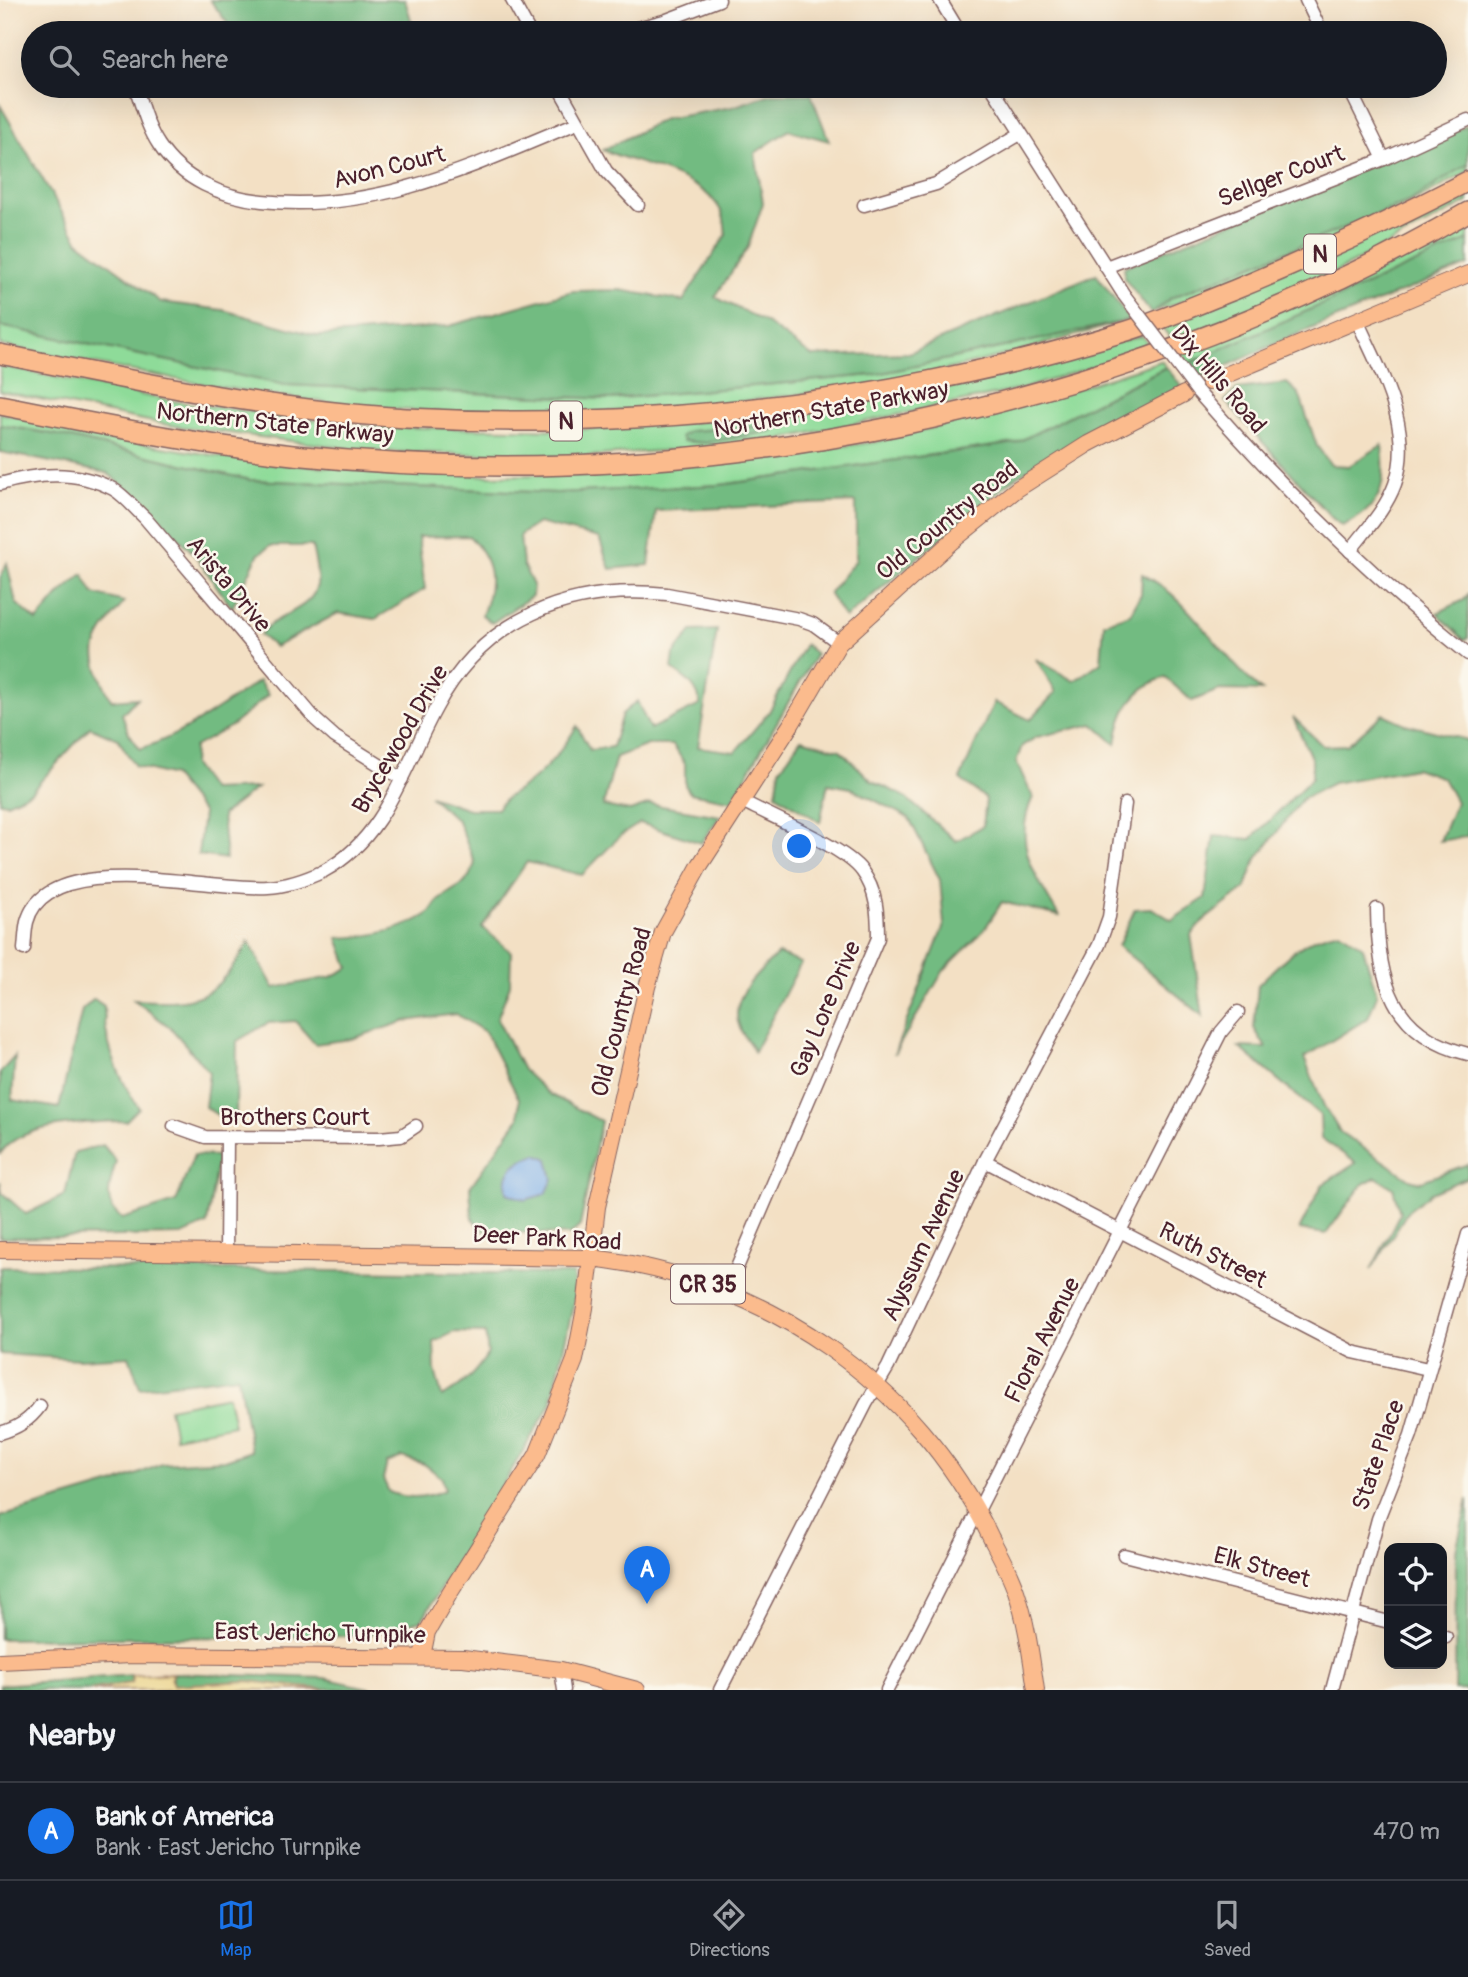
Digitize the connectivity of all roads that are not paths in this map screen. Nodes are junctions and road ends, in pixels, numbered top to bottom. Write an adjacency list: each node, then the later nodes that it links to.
1 (512, 0): 5 (street)
2 (719, 0): 6 (street)
3 (940, 0): 7 (street)
4 (1306, 0): 8 (street)
5 (523, 21)
6 (664, 21)
7 (953, 21)
8 (1316, 21)
9 (139, 98): 14 (street, Avon Court)
10 (564, 98): 14 (street)
11 (998, 98): 15 (street, Dix Hills Road)
12 (1354, 98): 16 (street)
13 (1468, 120): 16 (street, Sellger Court)
14 (577, 123): 18 (street)
15 (1020, 134): 19 (street); 21 (street, Dix Hills Road)
16 (1384, 159): 21 (street, Sellger Court)
17 (1468, 181): 24 (highway, Northern State Parkway / N)
18 (638, 205)
19 (864, 205)
20 (1468, 212): 27 (highway, Northern State Parkway / N)
21 (1106, 267): 29 (street, Dix Hills Road, bridge)
22 (1468, 274): 23 (main road)
23 (1357, 320): 25 (main road); 29 (street)
24 (0, 354)
25 (1209, 382)
26 (1184, 394): 30 (main road, Old Country Road)
27 (0, 405)
28 (0, 484): 32 (street, Arista Drive)
29 (1350, 551): 31 (street, Dix Hills Road)
30 (839, 643): 32 (street, Brycewood Drive); 33 (main road, Old Country Road)
31 (1468, 654)
32 (402, 779): 36 (street, Brycewood Drive)
33 (741, 801): 47 (main road, Old Country Road); 48 (street, Gay Lore Drive)
34 (1125, 804): 42 (street, Alyssum Avenue)
35 (1377, 909): 38 (street)
36 (24, 949)
37 (1238, 1012): 43 (street, Floral Avenue)
38 (1468, 1054)
39 (174, 1126): 41 (street, Brothers Court)
40 (416, 1126): 41 (street, Brothers Court)
41 (228, 1138): 46 (street)
42 (985, 1161): 43 (street, Ruth Street); 50 (street, Alyssum Avenue)
43 (1120, 1231): 49 (street, Ruth Street); 53 (street, Floral Avenue)
44 (1468, 1234): 49 (street, State Place)
45 (0, 1251): 46 (main road, Deer Park Road / CR 35)
46 (226, 1253): 47 (main road, Deer Park Road / CR 35)
47 (591, 1258): 48 (main road, Deer Park Road / CR 35); 57 (main road, Old Country Road)
48 (727, 1291): 50 (main road, Deer Park Road / CR 35)
49 (1427, 1369): 55 (street, State Place)
50 (878, 1384): 53 (main road, Deer Park Road / CR 35); 62 (street, Alyssum Avenue)
51 (40, 1406): 52 (street)
52 (0, 1433)
53 (979, 1513): 63 (street, Floral Avenue); 64 (main road, Deer Park Road / CR 35)
54 (1124, 1555): 55 (street, Elk Street)
55 (1354, 1612): 56 (street, Elk Street); 65 (street, State Place)
56 (1384, 1621)
57 (422, 1657): 58 (main road, East Jericho Turnpike); 59 (main road, East Jericho Turnpike)
58 (0, 1661)
59 (561, 1671): 60 (street); 61 (main road, East Jericho Turnpike)
60 (564, 1690)
61 (637, 1690)
62 (720, 1690)
63 (887, 1690)
64 (1036, 1690)
65 (1332, 1690)

